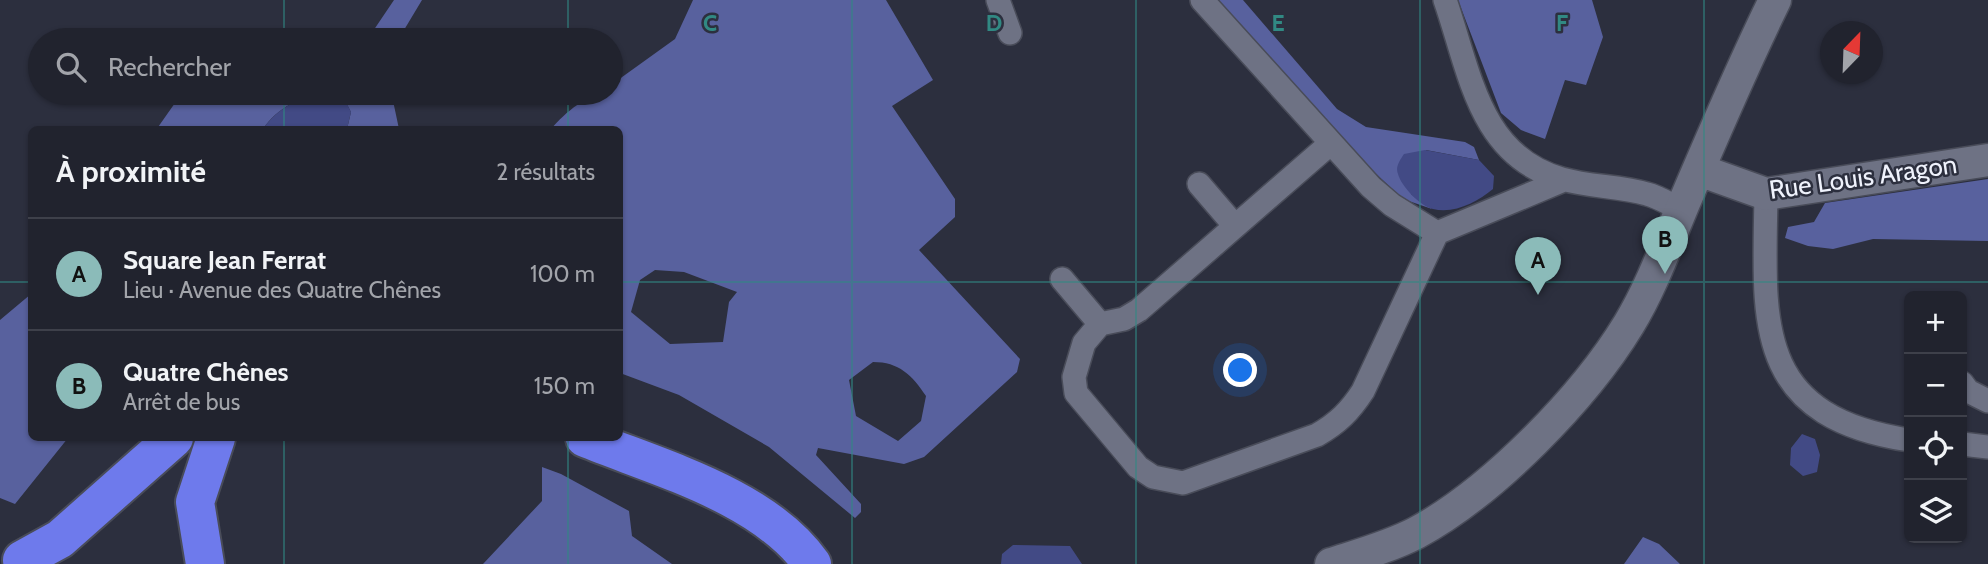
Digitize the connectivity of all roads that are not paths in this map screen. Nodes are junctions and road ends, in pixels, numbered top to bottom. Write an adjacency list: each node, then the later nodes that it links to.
1 (998, 0): 5 (street)
2 (1202, 0): 6 (street)
3 (1445, 0): 9 (street)
4 (1775, 0): 8 (street)
5 (1010, 33)
6 (1331, 143): 13 (street); 14 (street)
7 (1988, 160): 11 (street, Rue Louis Aragon)
8 (1699, 170): 11 (street, Rue Louis Aragon); 12 (street)
9 (1564, 180): 12 (street); 14 (street)
10 (1199, 184): 13 (street)
11 (1766, 194): 20 (street)
12 (1682, 210): 30 (street)
13 (1236, 226): 16 (street)
14 (1437, 233): 16 (street)
15 (1062, 279): 16 (street)
16 (1100, 324)
17 (1967, 386): 18 (street)
18 (1988, 401)
19 (623, 432): 29 (highway)
20 (1904, 439)
21 (171, 441): 26 (highway)
22 (215, 441): 27 (highway)
23 (592, 441): 28 (highway)
24 (1967, 445): 25 (street)
25 (1988, 447)
26 (18, 557)
27 (205, 564)
28 (812, 564)
29 (837, 564)
30 (1331, 564)

